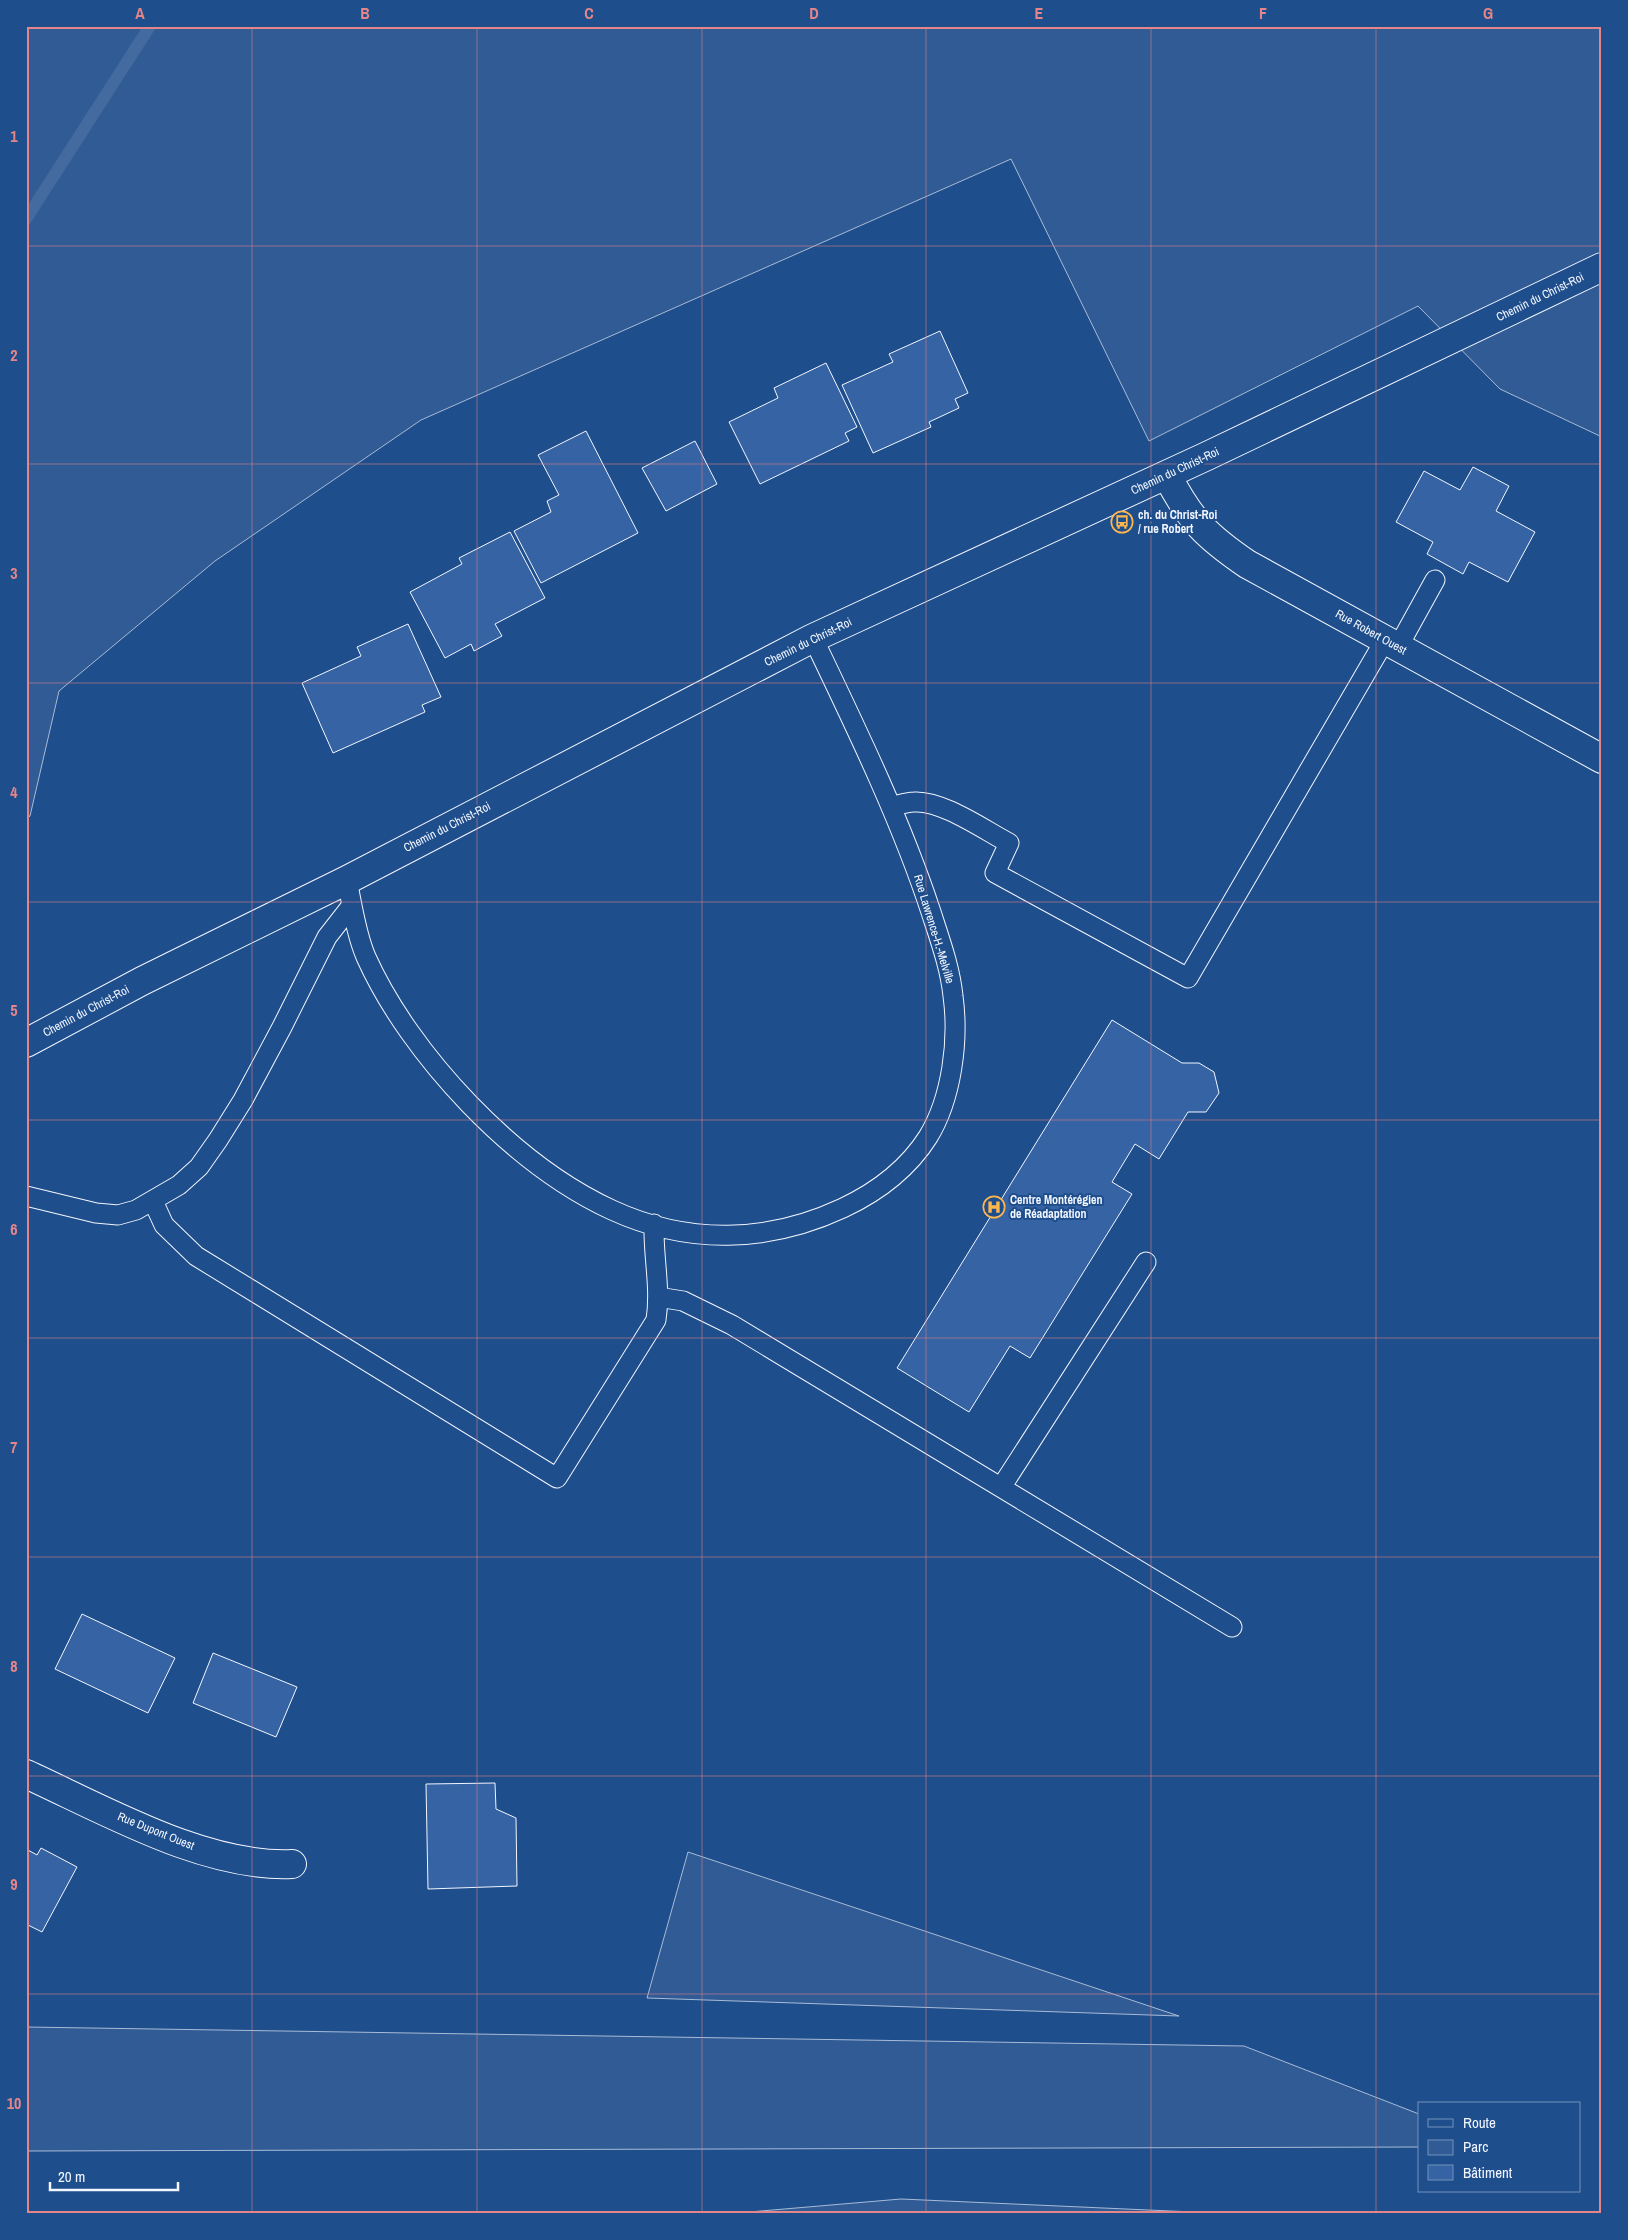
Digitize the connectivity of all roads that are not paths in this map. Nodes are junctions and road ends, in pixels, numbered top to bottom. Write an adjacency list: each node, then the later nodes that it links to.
1 (1602, 267): 2 (street, Chemin du Christ-Roi)
2 (1167, 475): 4 (street, Chemin du Christ-Roi); 5 (street, Rue Robert Ouest)
3 (1435, 580): 5 (lane)
4 (813, 638): 7 (lane, Rue Lawrence-H.-Melville); 8 (street, Chemin du Christ-Roi)
5 (1391, 644): 6 (street, Rue Robert Ouest); 7 (lane)
6 (1602, 759)
7 (892, 808): 12 (lane, Rue Lawrence-H.-Melville)
8 (350, 892): 9 (street, Chemin du Christ-Roi); 11 (lane); 12 (lane, Rue Lawrence-H.-Melville)
9 (26, 1043)
10 (26, 1196): 11 (lane)
11 (153, 1201): 14 (lane)
12 (654, 1224): 14 (lane)
13 (1146, 1262): 15 (lane)
14 (658, 1297): 15 (lane)
15 (1002, 1486): 16 (lane)
16 (1232, 1627)
17 (26, 1774): 18 (street, Rue Dupont Ouest)
18 (292, 1864)

